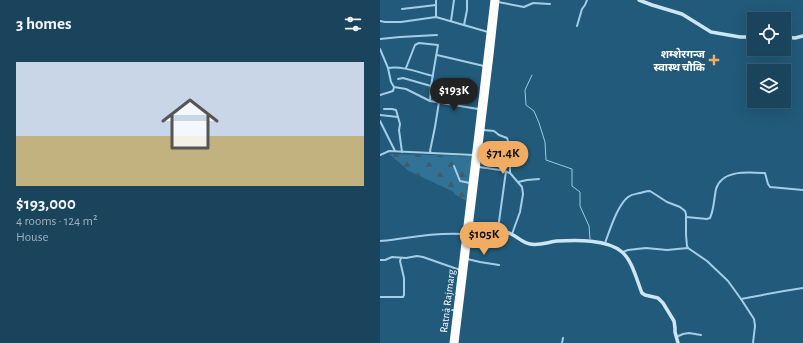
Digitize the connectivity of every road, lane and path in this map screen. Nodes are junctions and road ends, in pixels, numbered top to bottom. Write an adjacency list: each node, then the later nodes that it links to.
1 (436, 0): 7 (street)
2 (454, 0): 12 (street)
3 (468, 0): 13 (street)
4 (496, 0): 8 (street); 15 (highway, Ratna Rajmarg); 38 (highway, Ratna Rajmarg)
5 (587, 0): 14 (street)
6 (639, 0): 18 (street)
7 (436, 4): 9 (street); 10 (street)
8 (550, 4)
9 (402, 9)
10 (436, 17): 11 (street); 12 (street)
11 (380, 21)
12 (451, 21): 13 (street)
13 (464, 25): 15 (street)
14 (577, 26)
15 (489, 33): 23 (highway, Ratna Rajmarg)
16 (437, 35): 20 (street)
17 (803, 36): 19 (street)
18 (747, 37)
19 (791, 38)
20 (380, 39)
21 (380, 49): 24 (street)
22 (437, 55): 23 (street); 25 (street); 26 (street)
23 (485, 66): 34 (highway, Ratna Rajmarg)
24 (388, 68): 25 (street); 29 (street)
25 (406, 68): 26 (street)
26 (433, 76): 28 (street)
27 (398, 79): 28 (street)
28 (431, 86): 31 (street)
29 (394, 88): 30 (street); 31 (street)
30 (380, 95)
31 (430, 101): 32 (street)
32 (439, 102): 34 (street); 41 (street)
33 (384, 109): 36 (street)
34 (480, 109): 42 (highway, Ratna Rajmarg)
35 (380, 115): 36 (street)
36 (398, 117): 40 (street)
37 (380, 121): 39 (street)
38 (482, 130): 45 (highway, Ratna Rajmarg); 47 (street)
39 (395, 152): 40 (street); 43 (street)
40 (402, 152): 41 (street)
41 (431, 153): 42 (street)
42 (475, 155): 50 (highway, Ratna Rajmarg)
43 (380, 156)
44 (454, 166): 50 (street)
45 (478, 167): 46 (street); 53 (highway, Ratna Rajmarg)
46 (506, 171): 47 (street); 54 (street)
47 (510, 173): 49 (street)
48 (540, 180): 49 (street)
49 (518, 182): 55 (street)
50 (472, 183): 53 (highway, Ratna Rajmarg)
51 (803, 190): 52 (street)
52 (686, 217): 58 (street); 59 (street)
53 (469, 223): 54 (street); 56 (highway, Ratna Rajmarg)
54 (498, 229): 55 (street)
55 (512, 234): 58 (street)
56 (467, 235): 57 (street); 62 (highway, Ratna Rajmarg); 65 (highway, Ratna Rajmarg)
57 (380, 241)
58 (606, 244): 60 (street)
59 (688, 248): 60 (street); 68 (street)
60 (623, 252): 72 (street)
61 (401, 258): 63 (street); 65 (street); 67 (street)
62 (467, 259): 64 (street); 75 (highway, Ratna Rajmarg)
63 (380, 260)
64 (499, 264)
65 (461, 270): 70 (highway, Ratna Rajmarg)
66 (803, 288): 68 (street)
67 (380, 298)
68 (741, 300): 78 (street)
69 (443, 310): 70 (street)
70 (456, 310): 74 (highway, Ratna Rajmarg)
71 (701, 335): 72 (street)
72 (676, 337): 77 (street)
73 (563, 338): 76 (street)
74 (452, 343)
75 (456, 343)
76 (562, 343)
77 (678, 343)
78 (754, 343)

